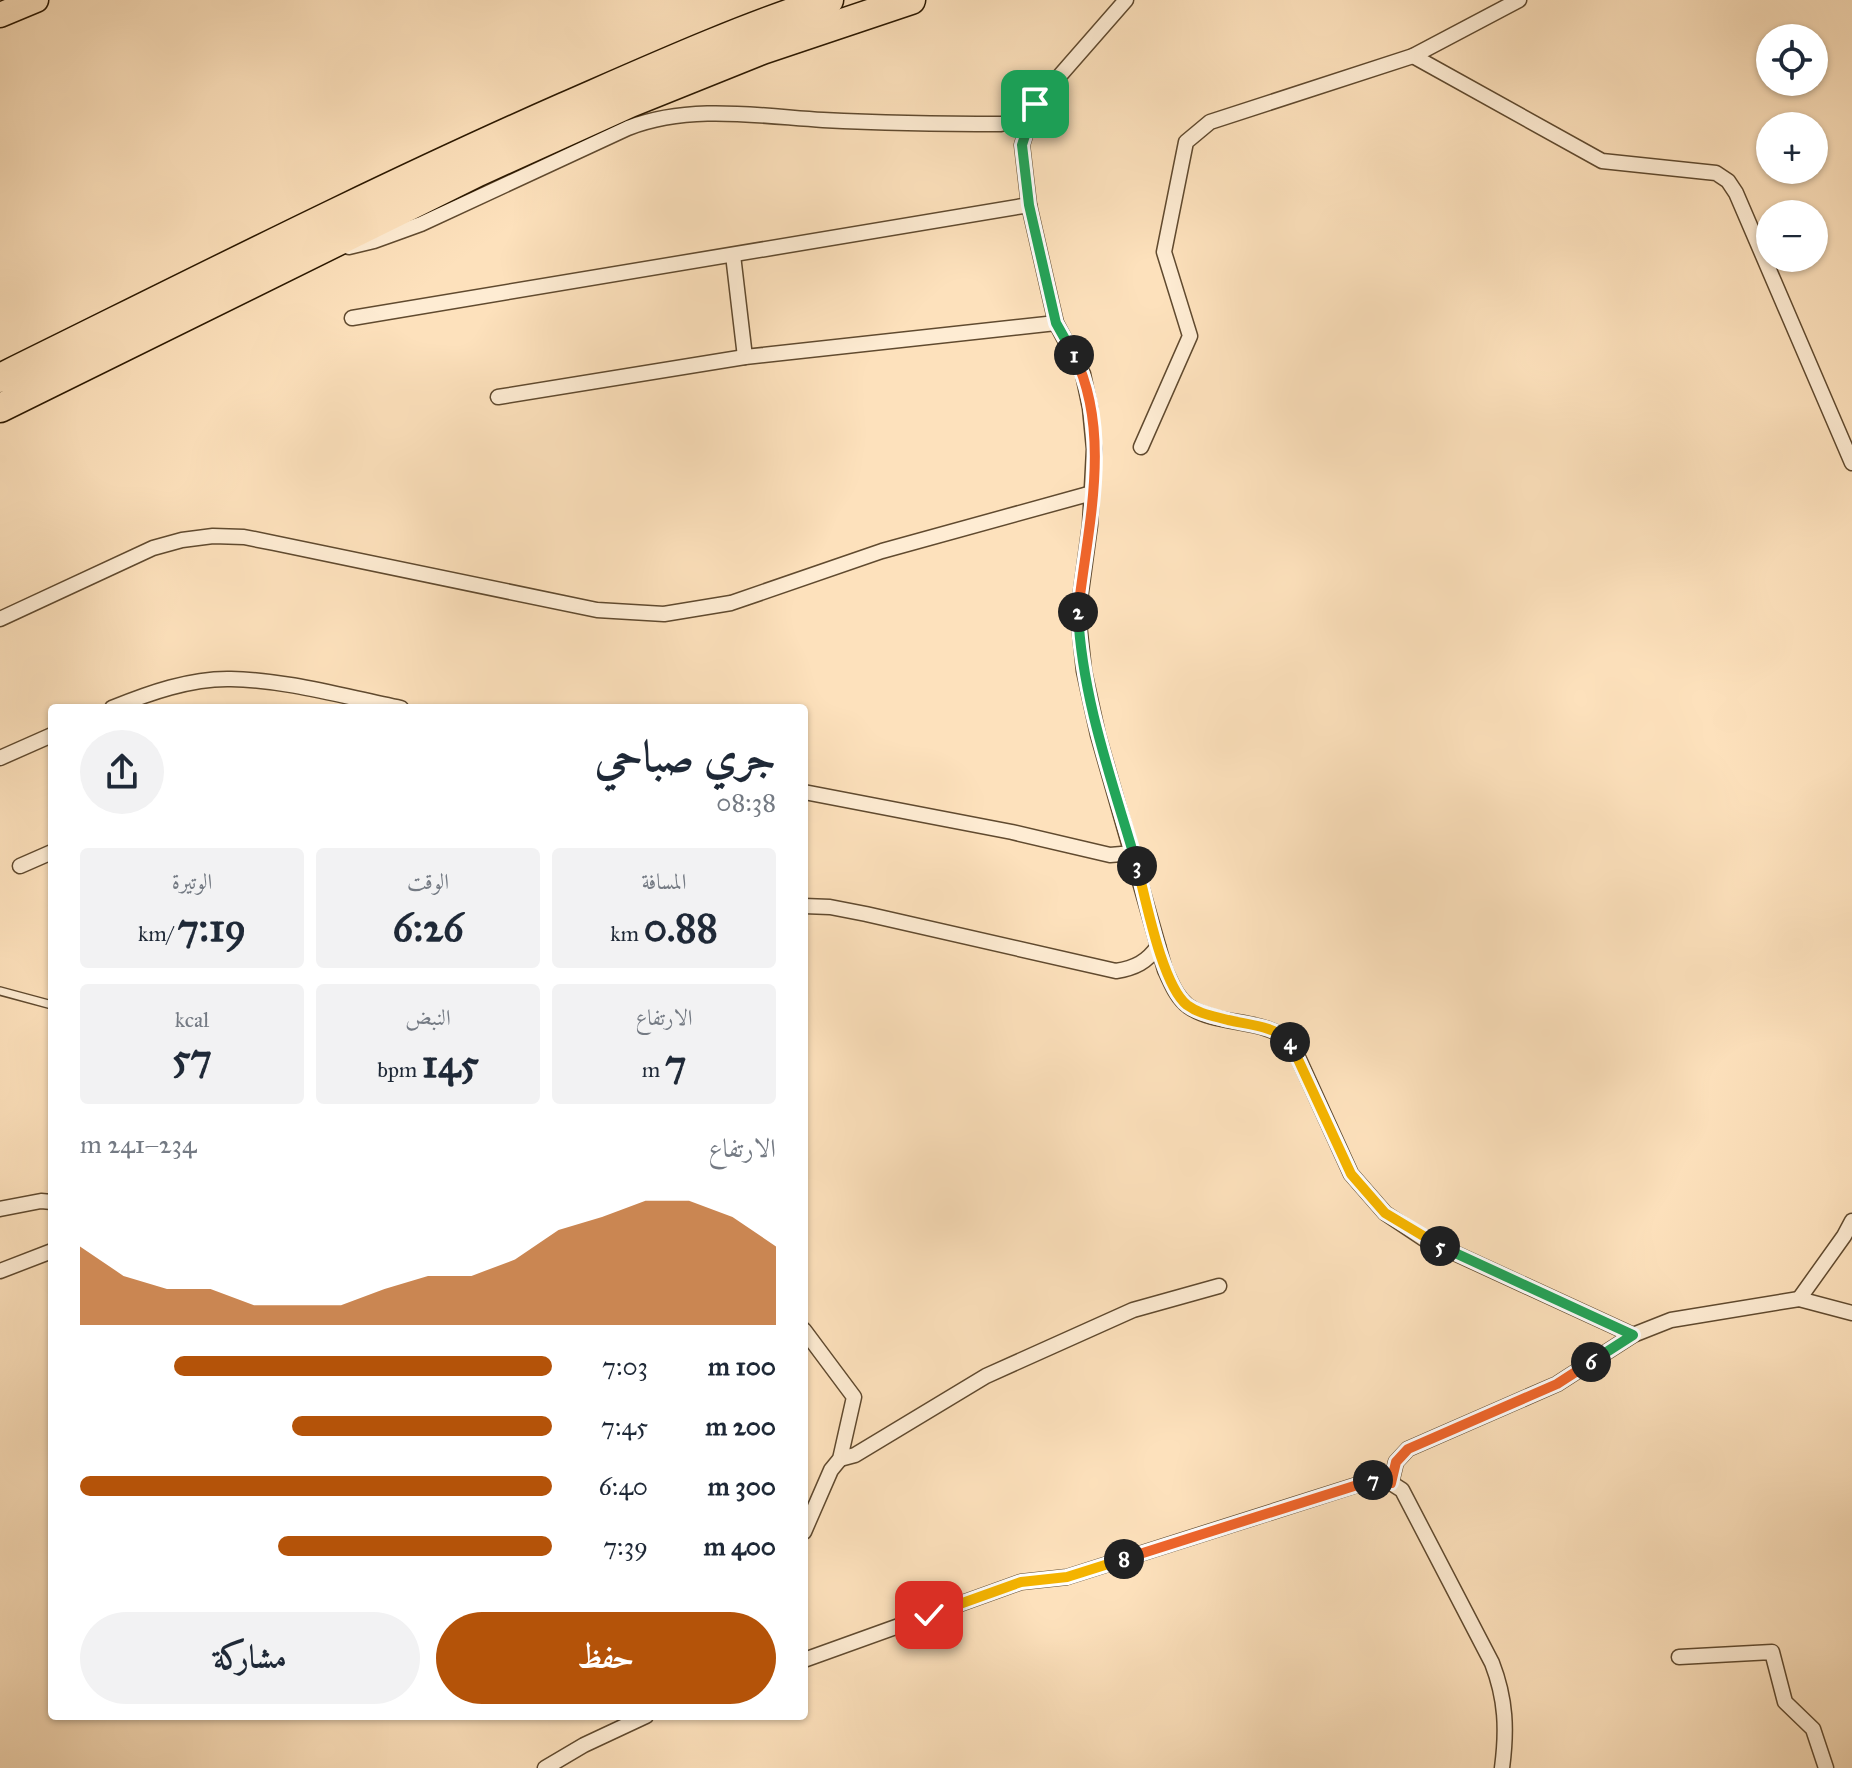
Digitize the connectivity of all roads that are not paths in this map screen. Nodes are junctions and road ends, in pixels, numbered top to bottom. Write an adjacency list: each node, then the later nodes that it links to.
1 (36, 0): 6 (main road)
2 (829, 0): 17 (highway)
3 (911, 0): 12 (highway)
4 (1126, 0): 8 (street)
5 (1519, 0): 7 (street)
6 (0, 15)
7 (1413, 56): 20 (street); 21 (street)
8 (1035, 104): 9 (street); 10 (street)
9 (1001, 124): 10 (street); 12 (street)
10 (1022, 145): 11 (street)
11 (1029, 205): 13 (street); 15 (street)
12 (325, 250): 19 (highway)
13 (733, 255): 14 (street); 16 (street)
14 (352, 318)
15 (1056, 323): 16 (street); 22 (street)
16 (745, 357): 18 (street)
17 (0, 378)
18 (498, 397)
19 (0, 408)
20 (1141, 447)
21 (1852, 463)
22 (1092, 493): 23 (street); 29 (street)
23 (0, 619)
24 (122, 704): 25 (street)
25 (381, 704)
26 (48, 737): 27 (street)
27 (0, 758)
28 (808, 793): 29 (street)
29 (1133, 853): 33 (street)
30 (48, 854): 31 (street)
31 (20, 866)
32 (808, 906): 33 (street)
33 (1158, 946): 45 (street)
34 (0, 991): 35 (lane)
35 (48, 1004)
36 (48, 1202): 37 (street)
37 (0, 1209)
38 (1852, 1221): 42 (street)
39 (48, 1253): 40 (street)
40 (0, 1271)
41 (1219, 1286): 46 (street)
42 (1799, 1299): 43 (street); 45 (street)
43 (1852, 1313)
44 (808, 1335): 46 (street)
45 (1633, 1335): 47 (street)
46 (840, 1459): 48 (street)
47 (1391, 1483): 50 (street); 53 (street)
48 (808, 1512)
49 (1679, 1657): 54 (street)
50 (808, 1659)
51 (637, 1720): 52 (street)
52 (545, 1768)
53 (1502, 1768)
54 (1826, 1768)

